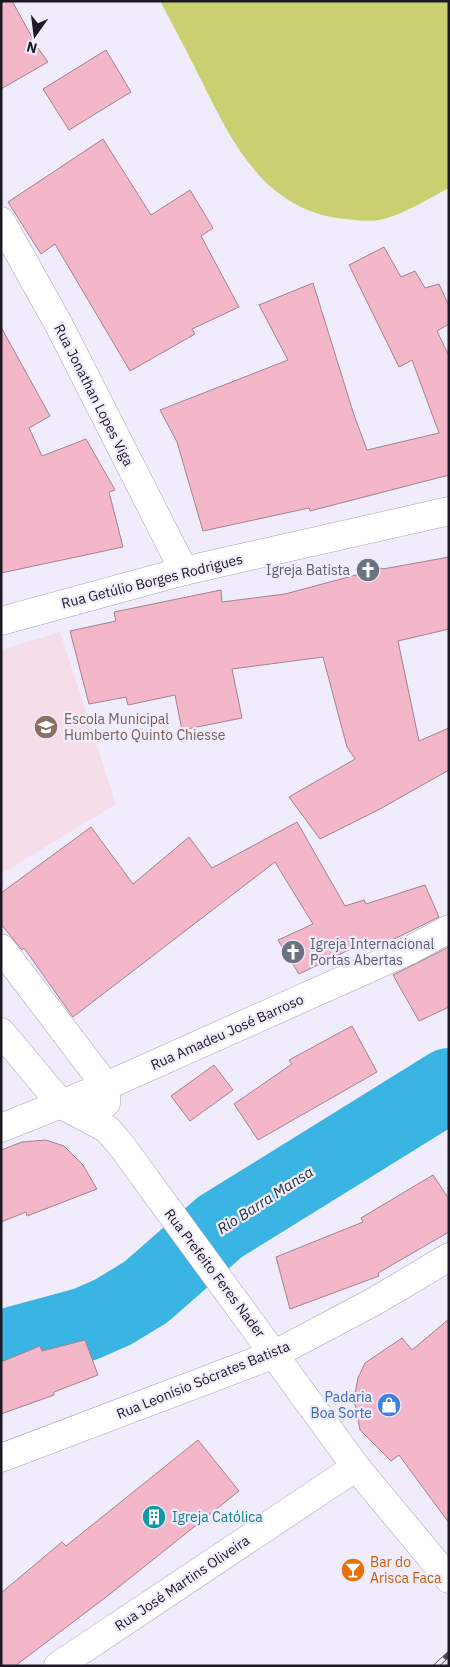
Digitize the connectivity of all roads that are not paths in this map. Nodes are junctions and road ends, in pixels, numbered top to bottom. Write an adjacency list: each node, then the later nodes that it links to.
1 (1, 221): 3 (street, Rua Jonathan Lopes Viga)
2 (449, 511): 3 (street, Rua Getúlio Borges Rodrigues)
3 (184, 571): 4 (street, Rua Getúlio Borges Rodrigues)
4 (1, 621)
5 (449, 929): 8 (street, Rua Amadeu José Barroso)
6 (1, 948): 8 (street)
7 (1, 1032): 9 (street, Rua Prefeito Feres Nader)
8 (106, 1086): 9 (street, Rua Amadeu José Barroso); 11 (street)
9 (62, 1105): 10 (street, Rua Amadeu José Barroso); 11 (street, Rua Prefeito Feres Nader)
10 (1, 1128)
11 (114, 1137): 13 (street, Rua Prefeito Feres Nader)
12 (449, 1257): 13 (street, Rua Leonísio Sócrates Batista)
13 (275, 1354): 14 (street, Rua Leonísio Sócrates Batista); 15 (street, Rua Prefeito Feres Nader)
14 (1, 1458)
15 (356, 1467): 16 (street, Rua Prefeito Feres Nader); 17 (street, Rua José Martins Oliveira)
16 (449, 1579)
17 (58, 1666)

